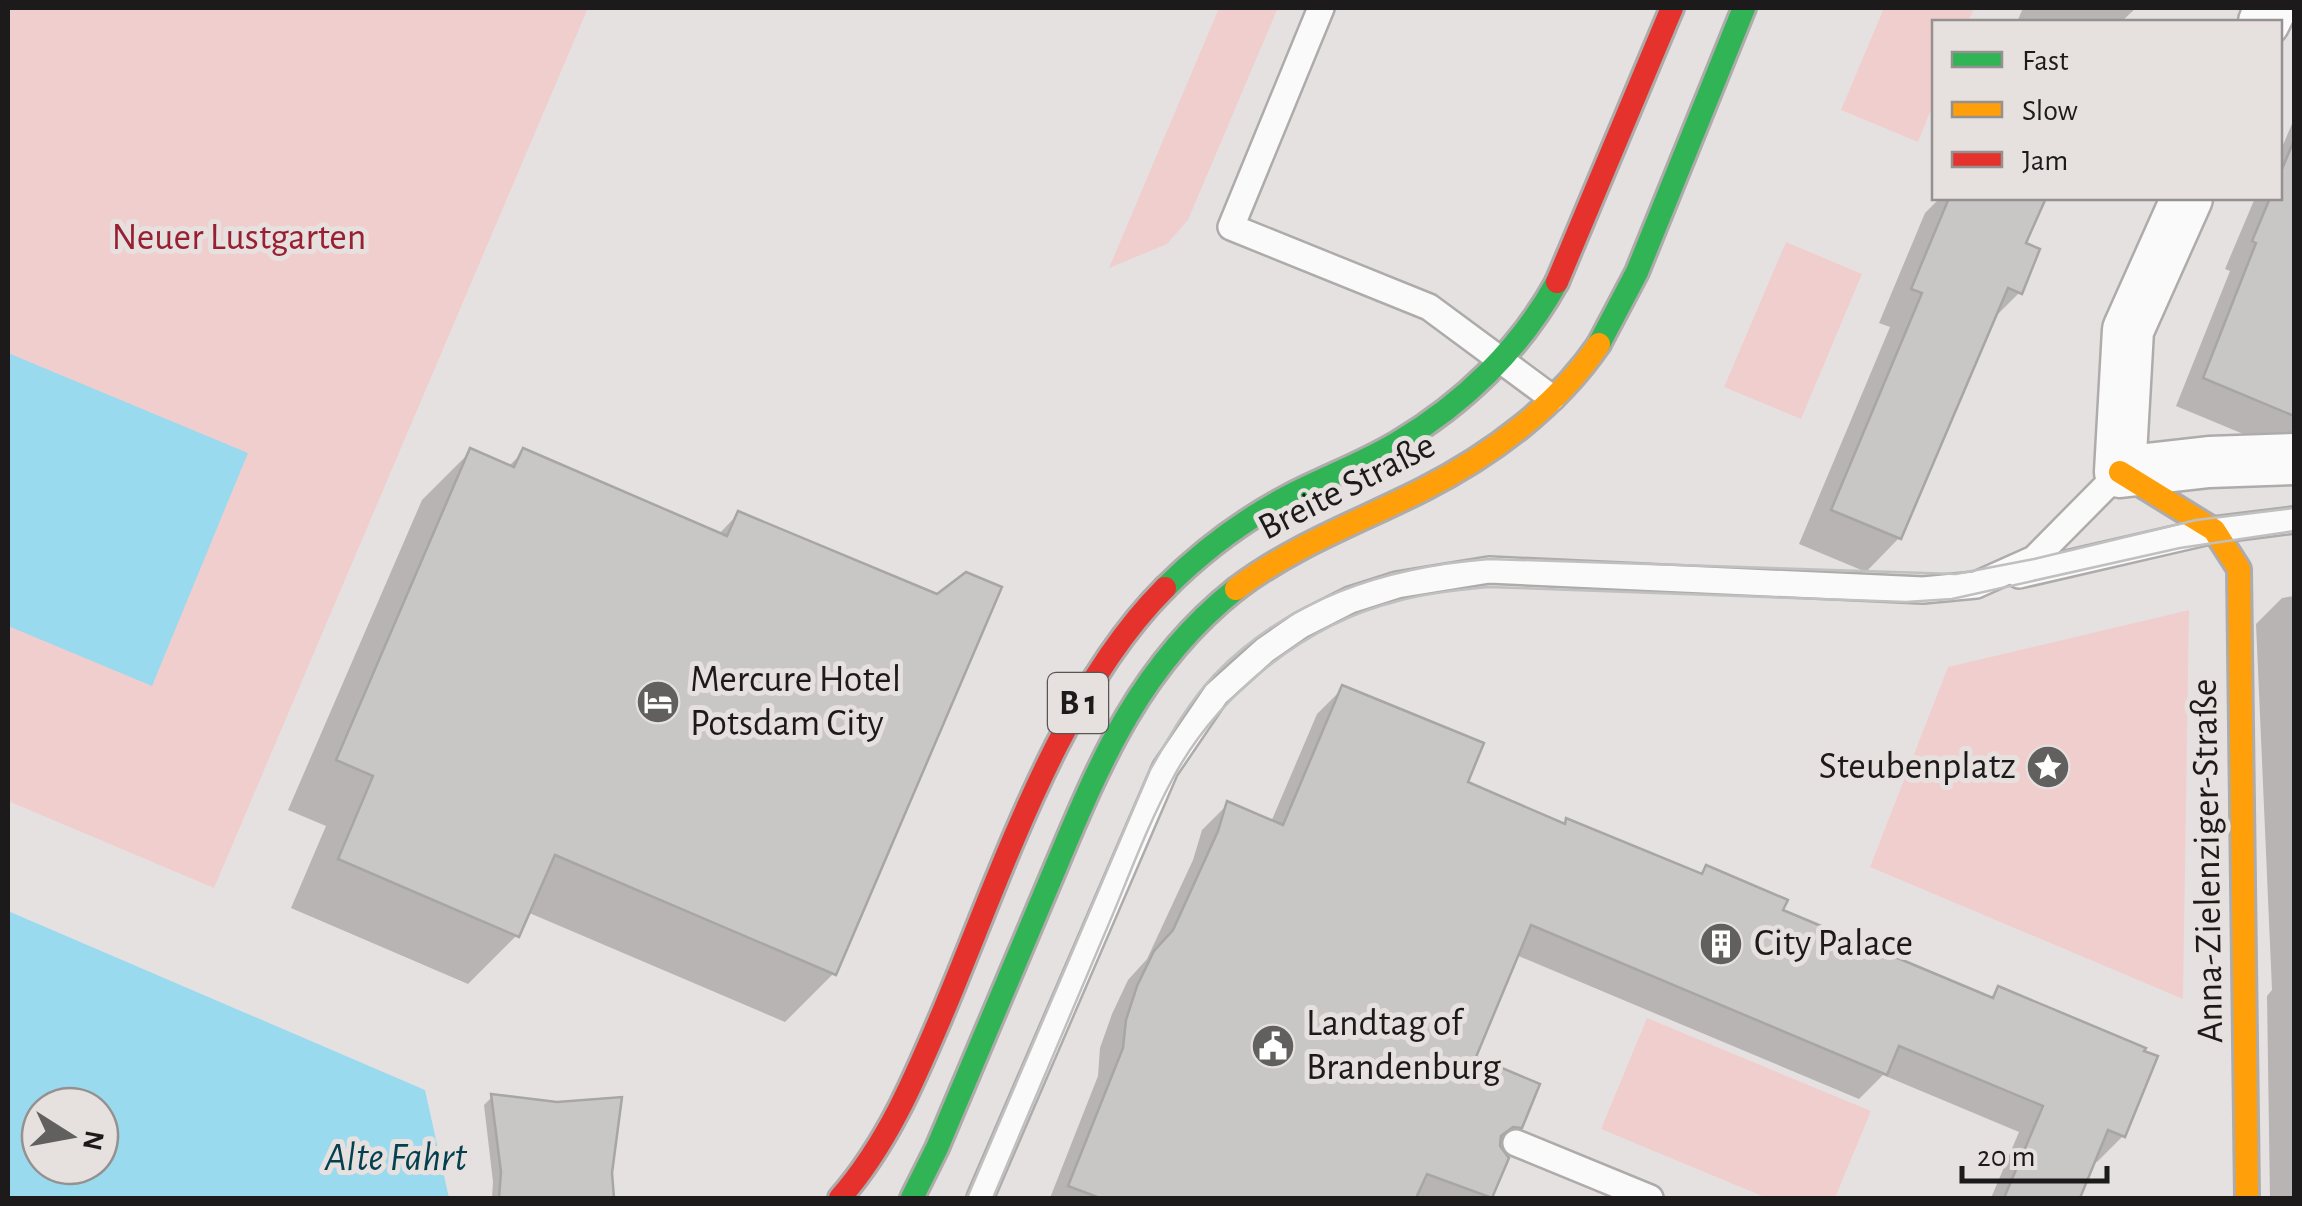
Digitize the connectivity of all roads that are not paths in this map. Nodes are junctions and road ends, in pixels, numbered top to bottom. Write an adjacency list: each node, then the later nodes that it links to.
1 (1322, 8): 5 (lane)
2 (1672, 8): 5 (main road, Breite Straße / B 1)
3 (1744, 8): 6 (main road, Breite Straße / B 1)
4 (2186, 200): 8 (street)
5 (1500, 361): 6 (lane); 13 (main road, Breite Straße / B 1)
6 (1552, 398): 14 (main road, Breite Straße / B 1)
7 (2294, 459): 8 (street)
8 (2120, 472): 10 (main road); 11 (lane)
9 (2294, 520): 10 (lane)
10 (2214, 530): 11 (lane); 17 (main road, Anna-Zielenziger-Straße)
11 (1976, 585): 15 (lane)
12 (1516, 1142): 16 (lane)
13 (840, 1198)
14 (912, 1198)
15 (980, 1198)
16 (1650, 1198)
17 (2247, 1198)

